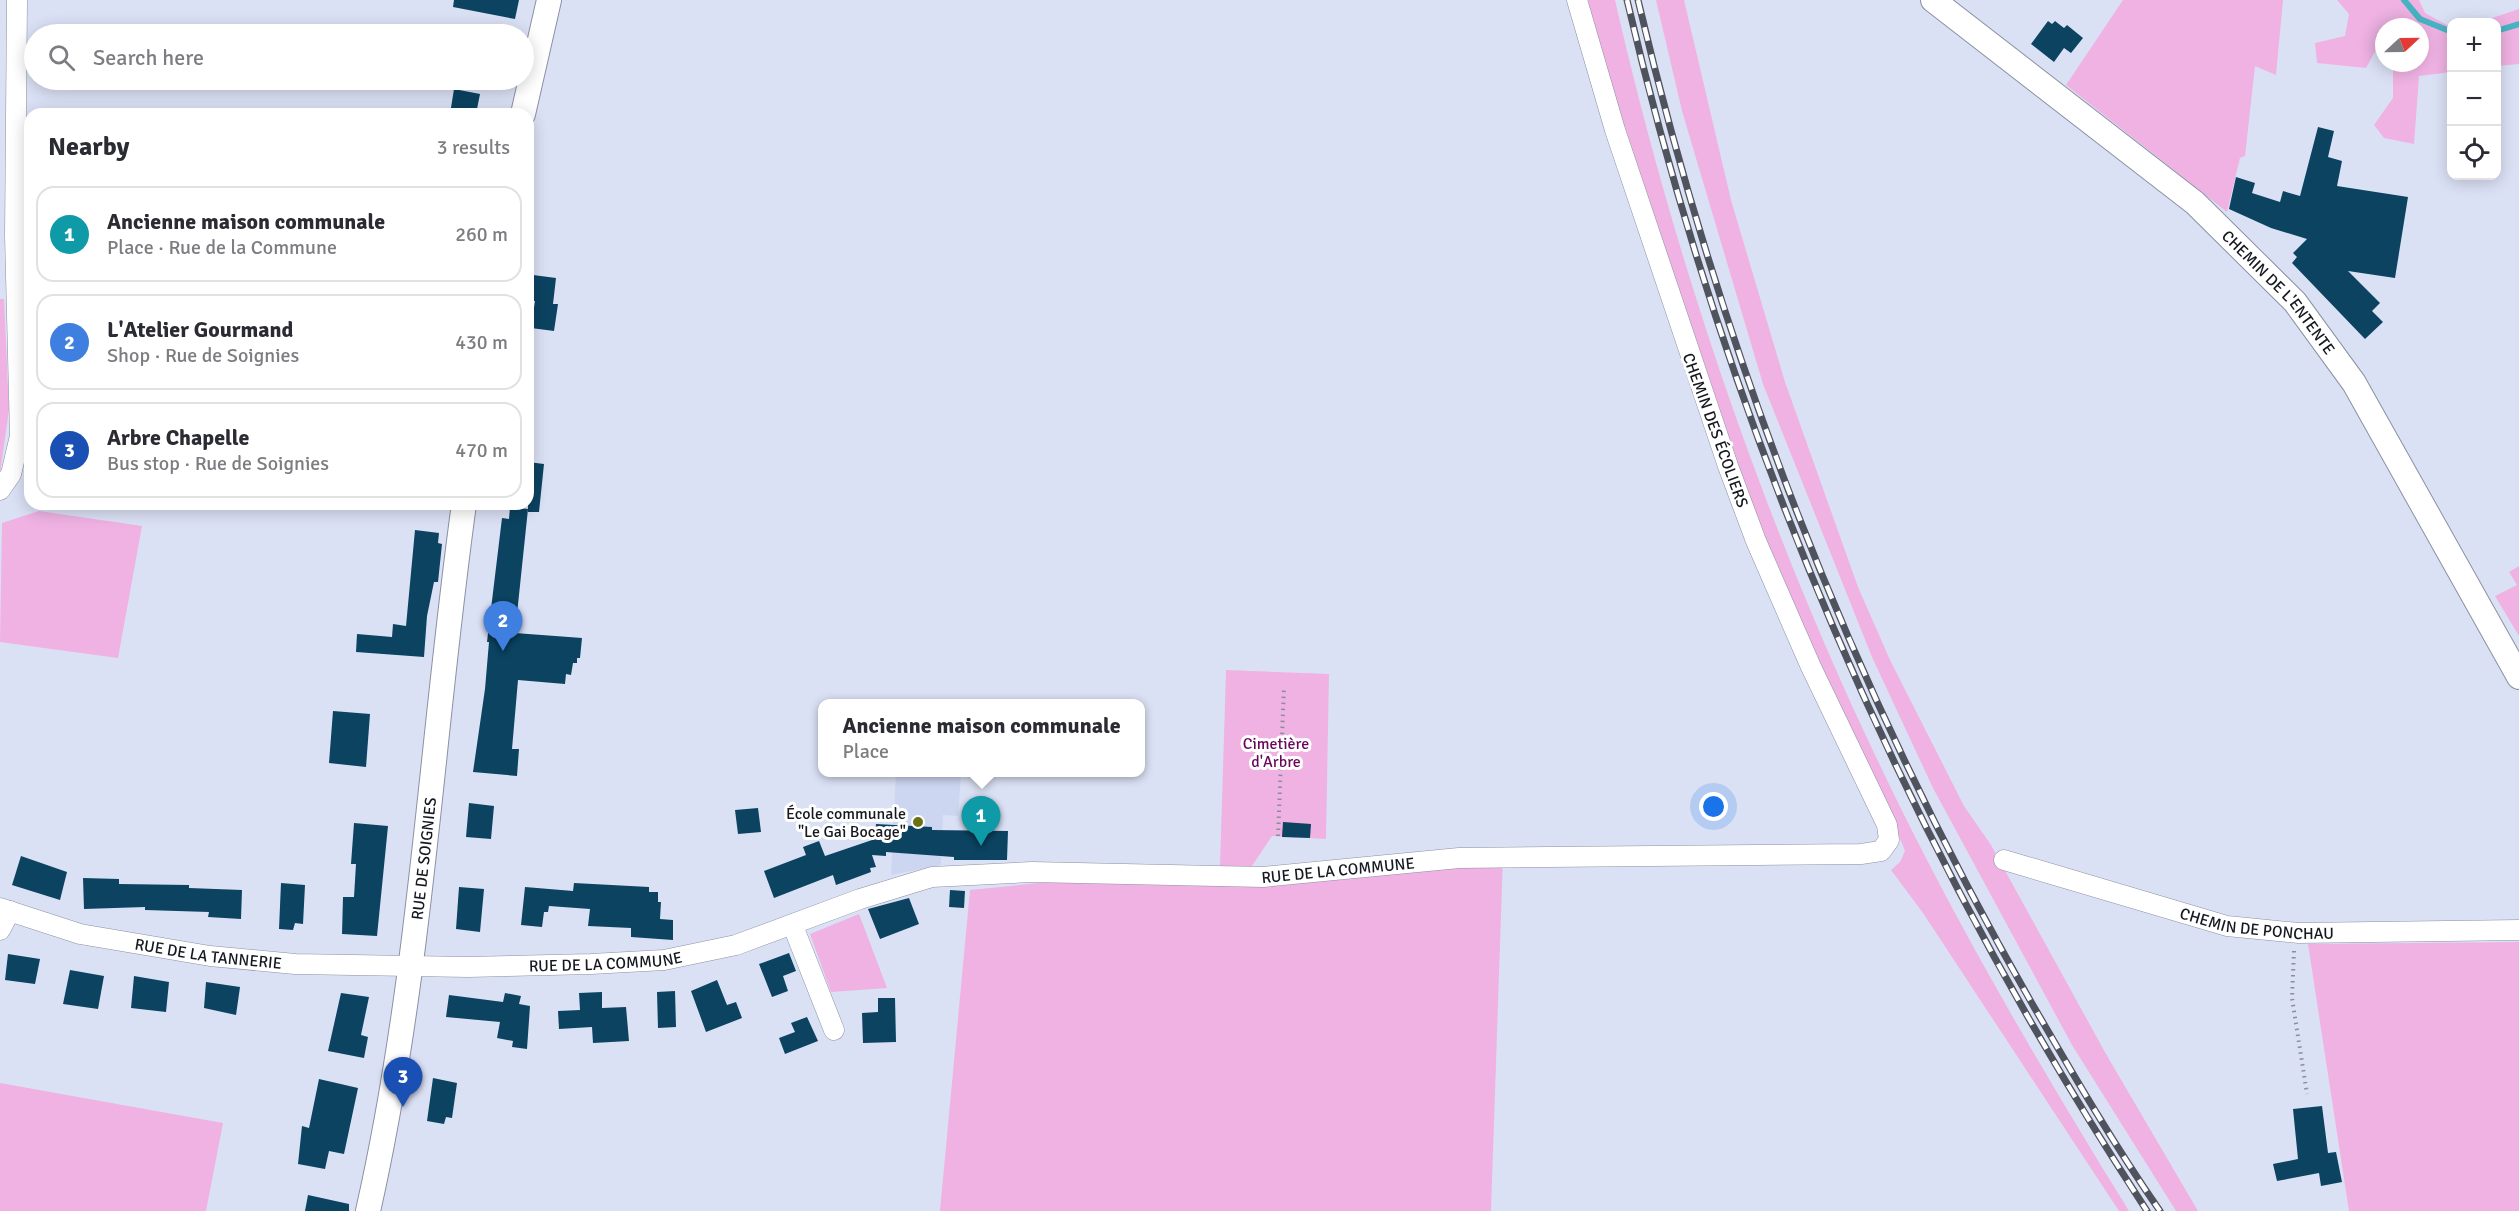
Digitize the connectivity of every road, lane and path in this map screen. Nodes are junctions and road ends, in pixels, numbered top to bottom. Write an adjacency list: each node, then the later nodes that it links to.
1 (17, 0): 8 (street)
2 (549, 0): 5 (street)
3 (1578, 0): 13 (street, CHEMIN DES ÉCOLIERS)
4 (1933, 0): 10 (street, CHEMIN DE L'ENTENTE)
5 (534, 66)
6 (528, 90): 7 (street)
7 (524, 108)
8 (0, 490)
9 (463, 510): 20 (street, RUE DE SOIGNIES)
10 (2519, 677)
11 (1284, 687): 12 (path)
12 (1278, 836)
13 (1888, 846): 16 (street, RUE DE LA COMMUNE)
14 (2004, 860): 18 (street, CHEMIN DE PONCHAU)
15 (5, 910): 17 (street, RUE DE LA TANNERIE); 20 (street, RUE DE LA TANNERIE)
16 (793, 926): 20 (street, RUE DE LA COMMUNE); 21 (street)
17 (0, 930)
18 (2519, 930)
19 (2294, 951): 22 (path)
20 (413, 965): 23 (street, RUE DE SOIGNIES)
21 (834, 1030)
22 (2307, 1094)
23 (368, 1211)

